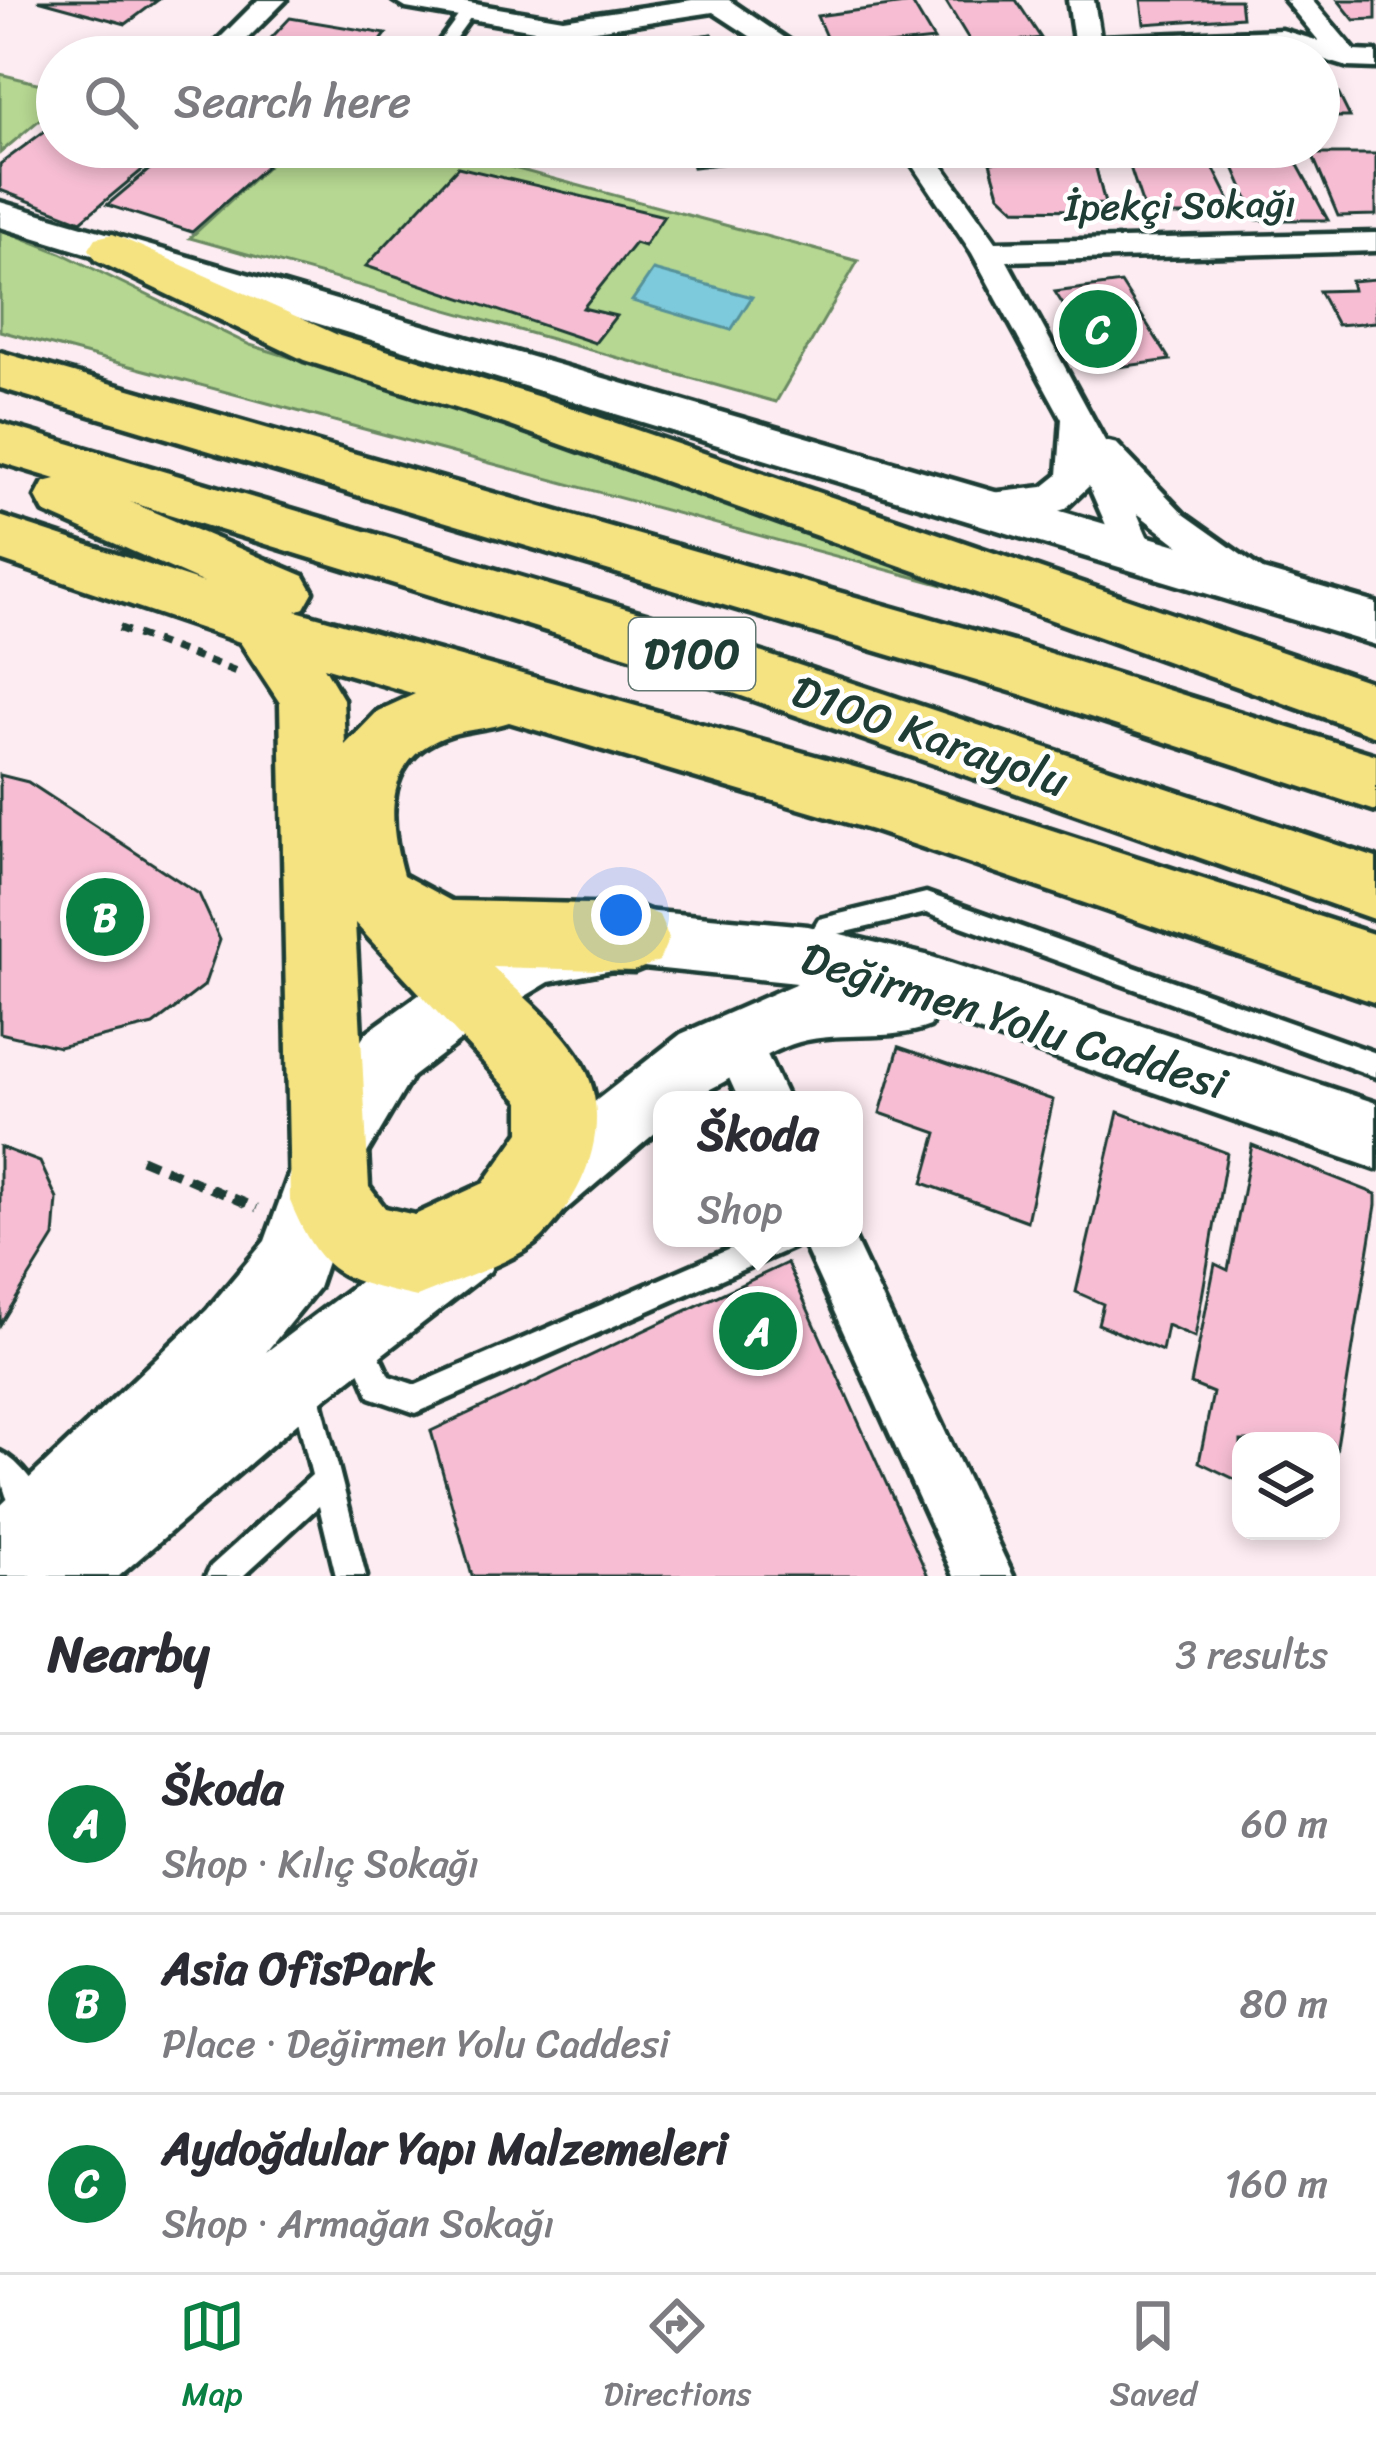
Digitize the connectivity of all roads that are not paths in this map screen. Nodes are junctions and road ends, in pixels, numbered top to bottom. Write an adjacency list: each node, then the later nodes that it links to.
1 (273, 0): 8 (street)
2 (406, 0): 6 (street)
3 (1082, 0): 12 (street)
4 (1298, 0): 13 (street)
5 (714, 2): 7 (street); 11 (street)
6 (469, 11): 7 (street); 9 (lane)
7 (563, 27): 10 (lane)
8 (236, 36)
9 (451, 36)
10 (564, 36)
11 (767, 36)
12 (1087, 36)
13 (1337, 36)
14 (1362, 59): 15 (street)
15 (1376, 87)
16 (929, 168): 20 (street)
17 (0, 214): 19 (street)
18 (1376, 242): 20 (street, İpekçi Sokağı)
19 (113, 249): 25 (street); 33 (highway)
20 (987, 252): 22 (street)
21 (0, 370): 31 (highway, D100 Karayolu / D100)
22 (1079, 418): 25 (street); 27 (street); 28 (street)
23 (0, 442): 37 (highway, D100 Karayolu / D100)
24 (0, 469): 36 (highway)
25 (976, 505): 27 (street)
26 (0, 538): 30 (highway)
27 (1136, 554): 28 (street)
28 (1273, 594): 29 (street)
29 (1376, 624)
30 (261, 626): 32 (highway); 48 (highway)
31 (1020, 670): 34 (highway); 35 (highway, D100 Karayolu / D100)
32 (509, 698): 36 (highway); 38 (highway)
33 (1376, 710)
34 (1376, 762)
35 (1376, 783)
36 (862, 798): 40 (highway)
37 (1376, 889)
38 (374, 896): 39 (highway); 41 (highway)
39 (634, 938): 41 (street, Değirmen Yolu Caddesi); 42 (street, Değirmen Yolu Caddesi)
40 (1376, 969)
41 (470, 995): 48 (street, Değirmen Yolu Caddesi); 50 (highway)
42 (781, 996): 43 (lane); 44 (street, Değirmen Yolu Caddesi); 45 (street); 47 (street, Değirmen Yolu Caddesi); 49 (street, Değirmen Yolu Caddesi)
43 (1376, 1065)
44 (656, 1091)
45 (765, 1091)
46 (653, 1093): 50 (street, Değirmen Yolu Caddesi)
47 (1376, 1136)
48 (331, 1149): 50 (highway); 57 (street, Değirmen Yolu Caddesi)
49 (1376, 1163)
50 (512, 1210): 53 (street, Değirmen Yolu Caddesi)
51 (764, 1247): 53 (lane)
52 (831, 1247): 60 (street)
53 (354, 1331): 54 (street, Değirmen Yolu Caddesi)
54 (300, 1372): 56 (lane); 57 (street, Değirmen Yolu Caddesi)
55 (0, 1466): 57 (lane)
56 (327, 1480): 58 (lane); 59 (lane)
57 (34, 1552)
58 (221, 1576)
59 (351, 1576)
60 (984, 1576)

